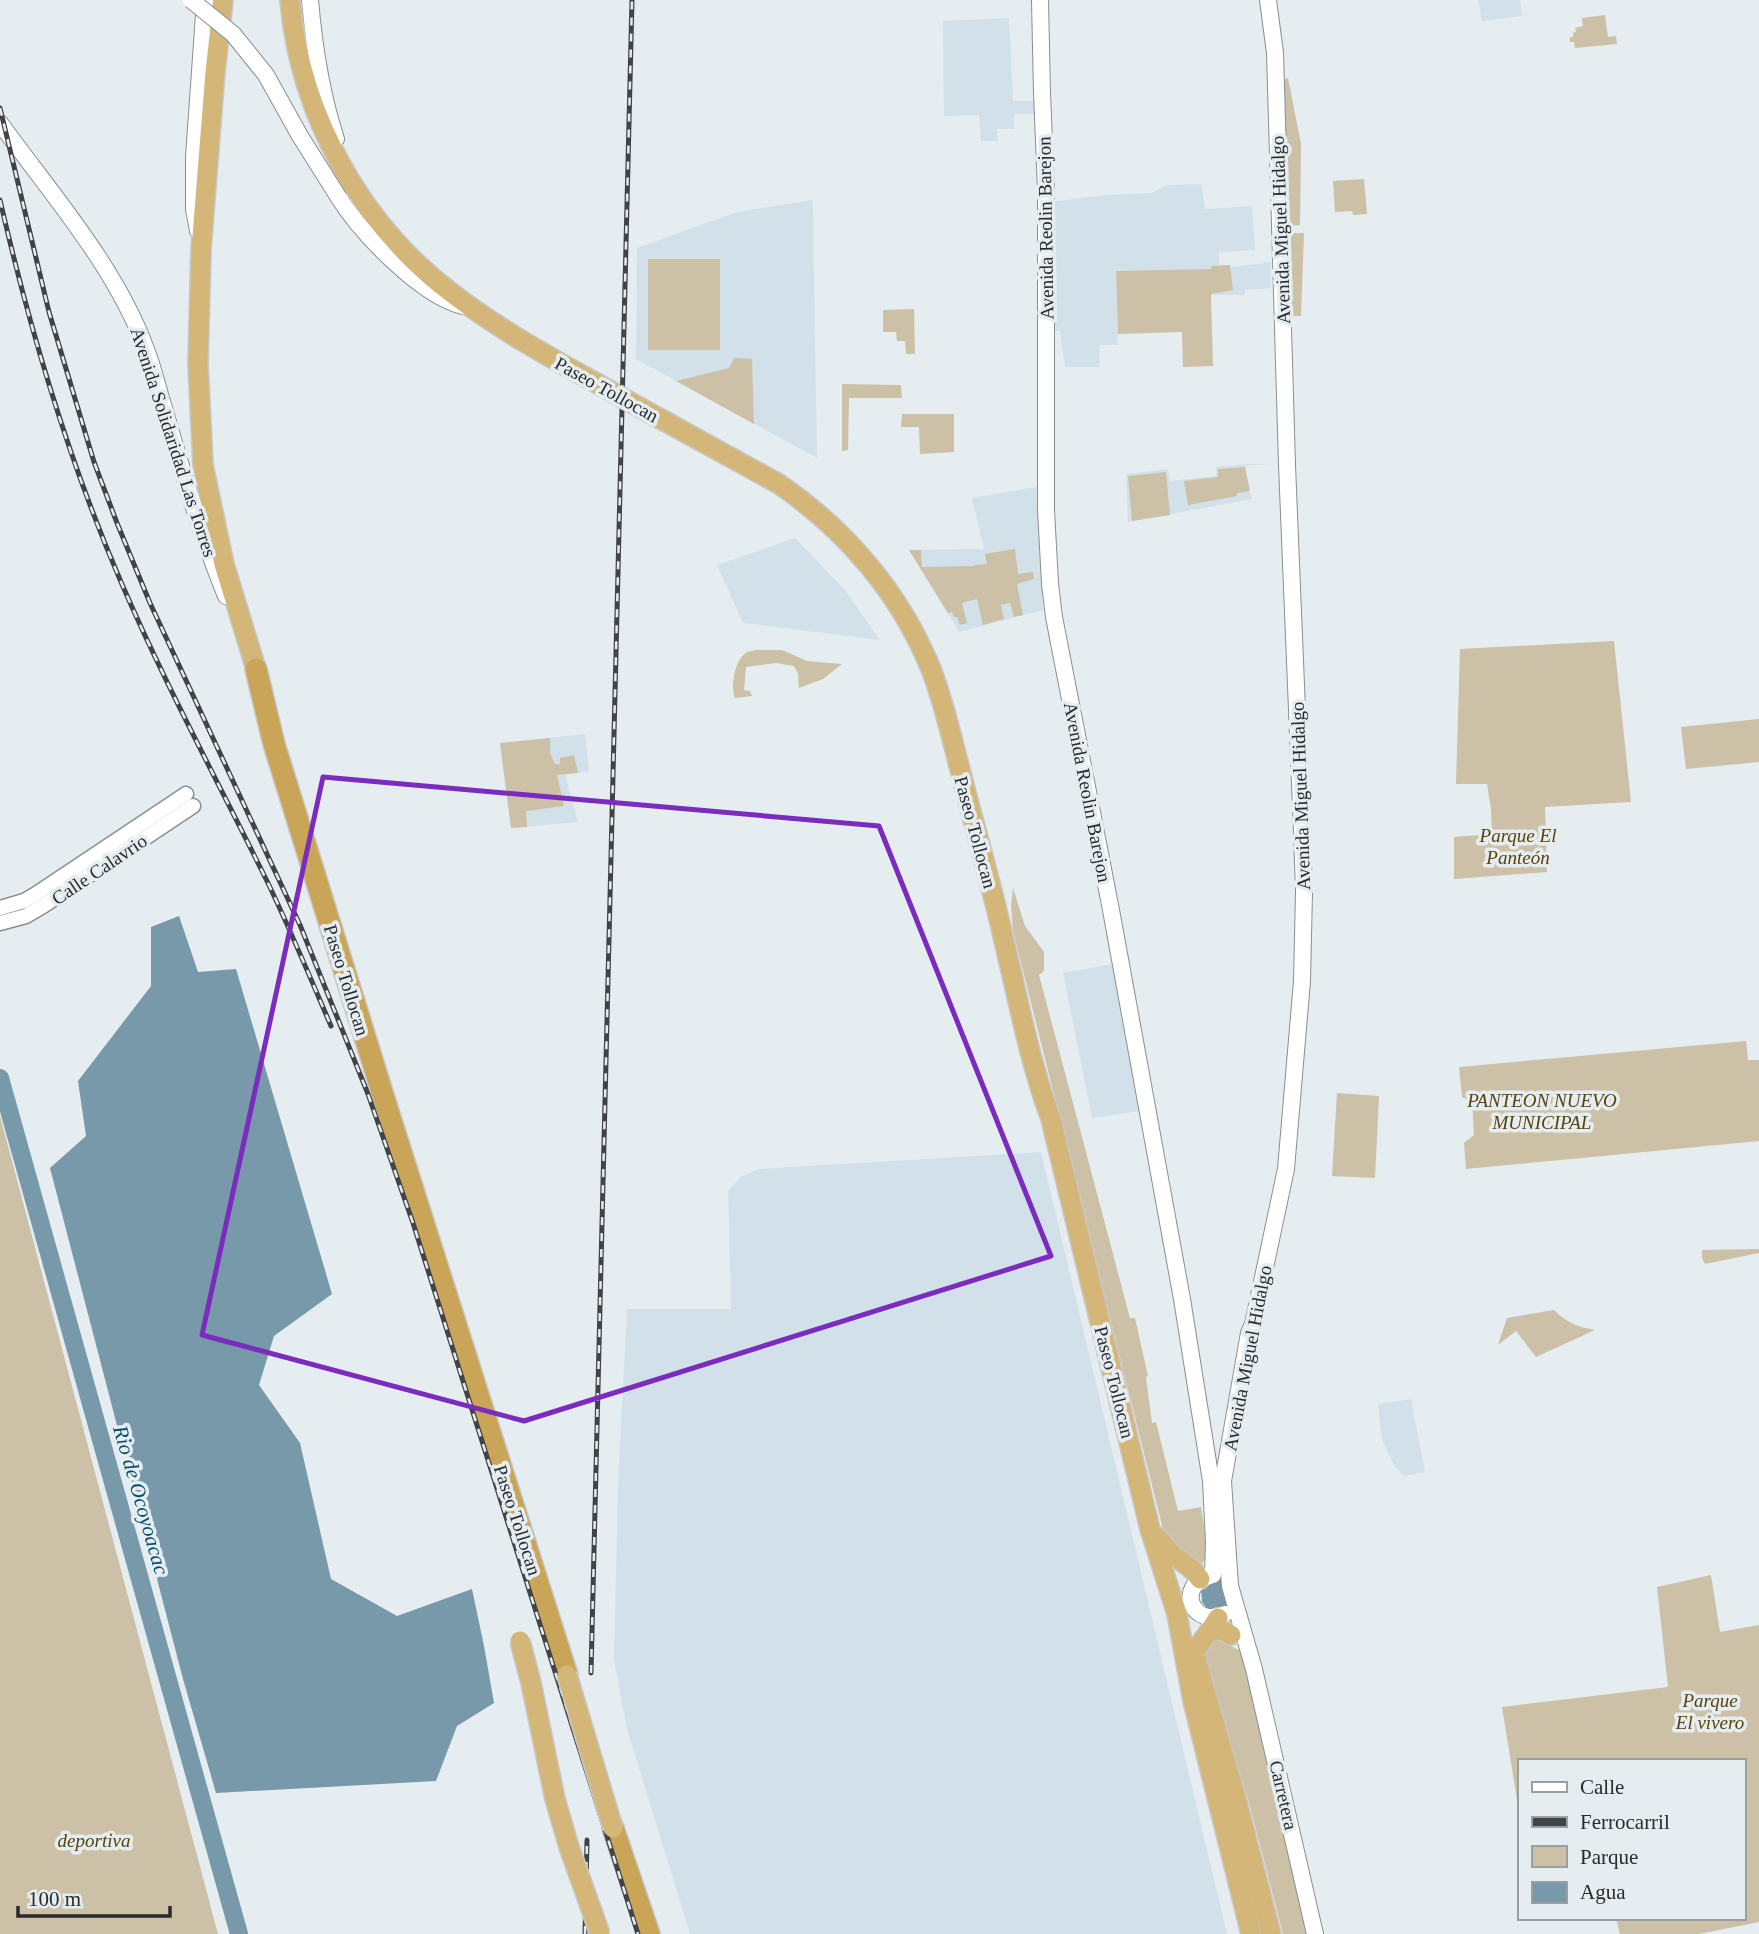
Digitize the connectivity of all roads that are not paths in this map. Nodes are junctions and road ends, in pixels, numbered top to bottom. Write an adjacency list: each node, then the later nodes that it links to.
1 (191, 0): 11 (main road, bridge)
2 (205, 0): 10 (main road)
3 (223, 0): 10 (highway, Paseo Tollocan)
4 (290, 0): 9 (highway, Paseo Tollocan)
5 (310, 0): 9 (main road)
6 (1040, 0): 15 (main road, Avenida Reolin Barejon)
7 (1268, 0): 15 (main road, Avenida Miguel Hidalgo)
8 (0, 123): 12 (main road, Avenida Solidaridad Las Torres)
9 (349, 178): 11 (highway, Paseo Tollocan)
10 (201, 249): 12 (highway, Paseo Tollocan)
11 (472, 309): 16 (highway, Paseo Tollocan, bridge)
12 (256, 669): 23 (highway, Paseo Tollocan)
13 (0, 908): 14 (street, Calle Calavrio)
14 (0, 923)
15 (1217, 1481): 17 (main road, Avenida Reolin Barejon); 18 (main road, Avenida Miguel Hidalgo)
16 (1150, 1529): 17 (highway); 27 (highway, Paseo Tollocan)
17 (1207, 1577): 18 (main road); 19 (main road)
18 (1232, 1592): 19 (main road); 22 (main road, Carretera)
19 (1213, 1625): 20 (highway); 28 (highway)
20 (1231, 1635): 22 (main road)
21 (520, 1641): 25 (highway, bridge)
22 (1250, 1656): 29 (main road, Carretera)
23 (567, 1675): 24 (highway, Paseo Tollocan, bridge)
24 (613, 1828): 26 (highway, Paseo Tollocan)
25 (600, 1934)
26 (649, 1934)
27 (1251, 1934)
28 (1271, 1934)
29 (1315, 1934)

